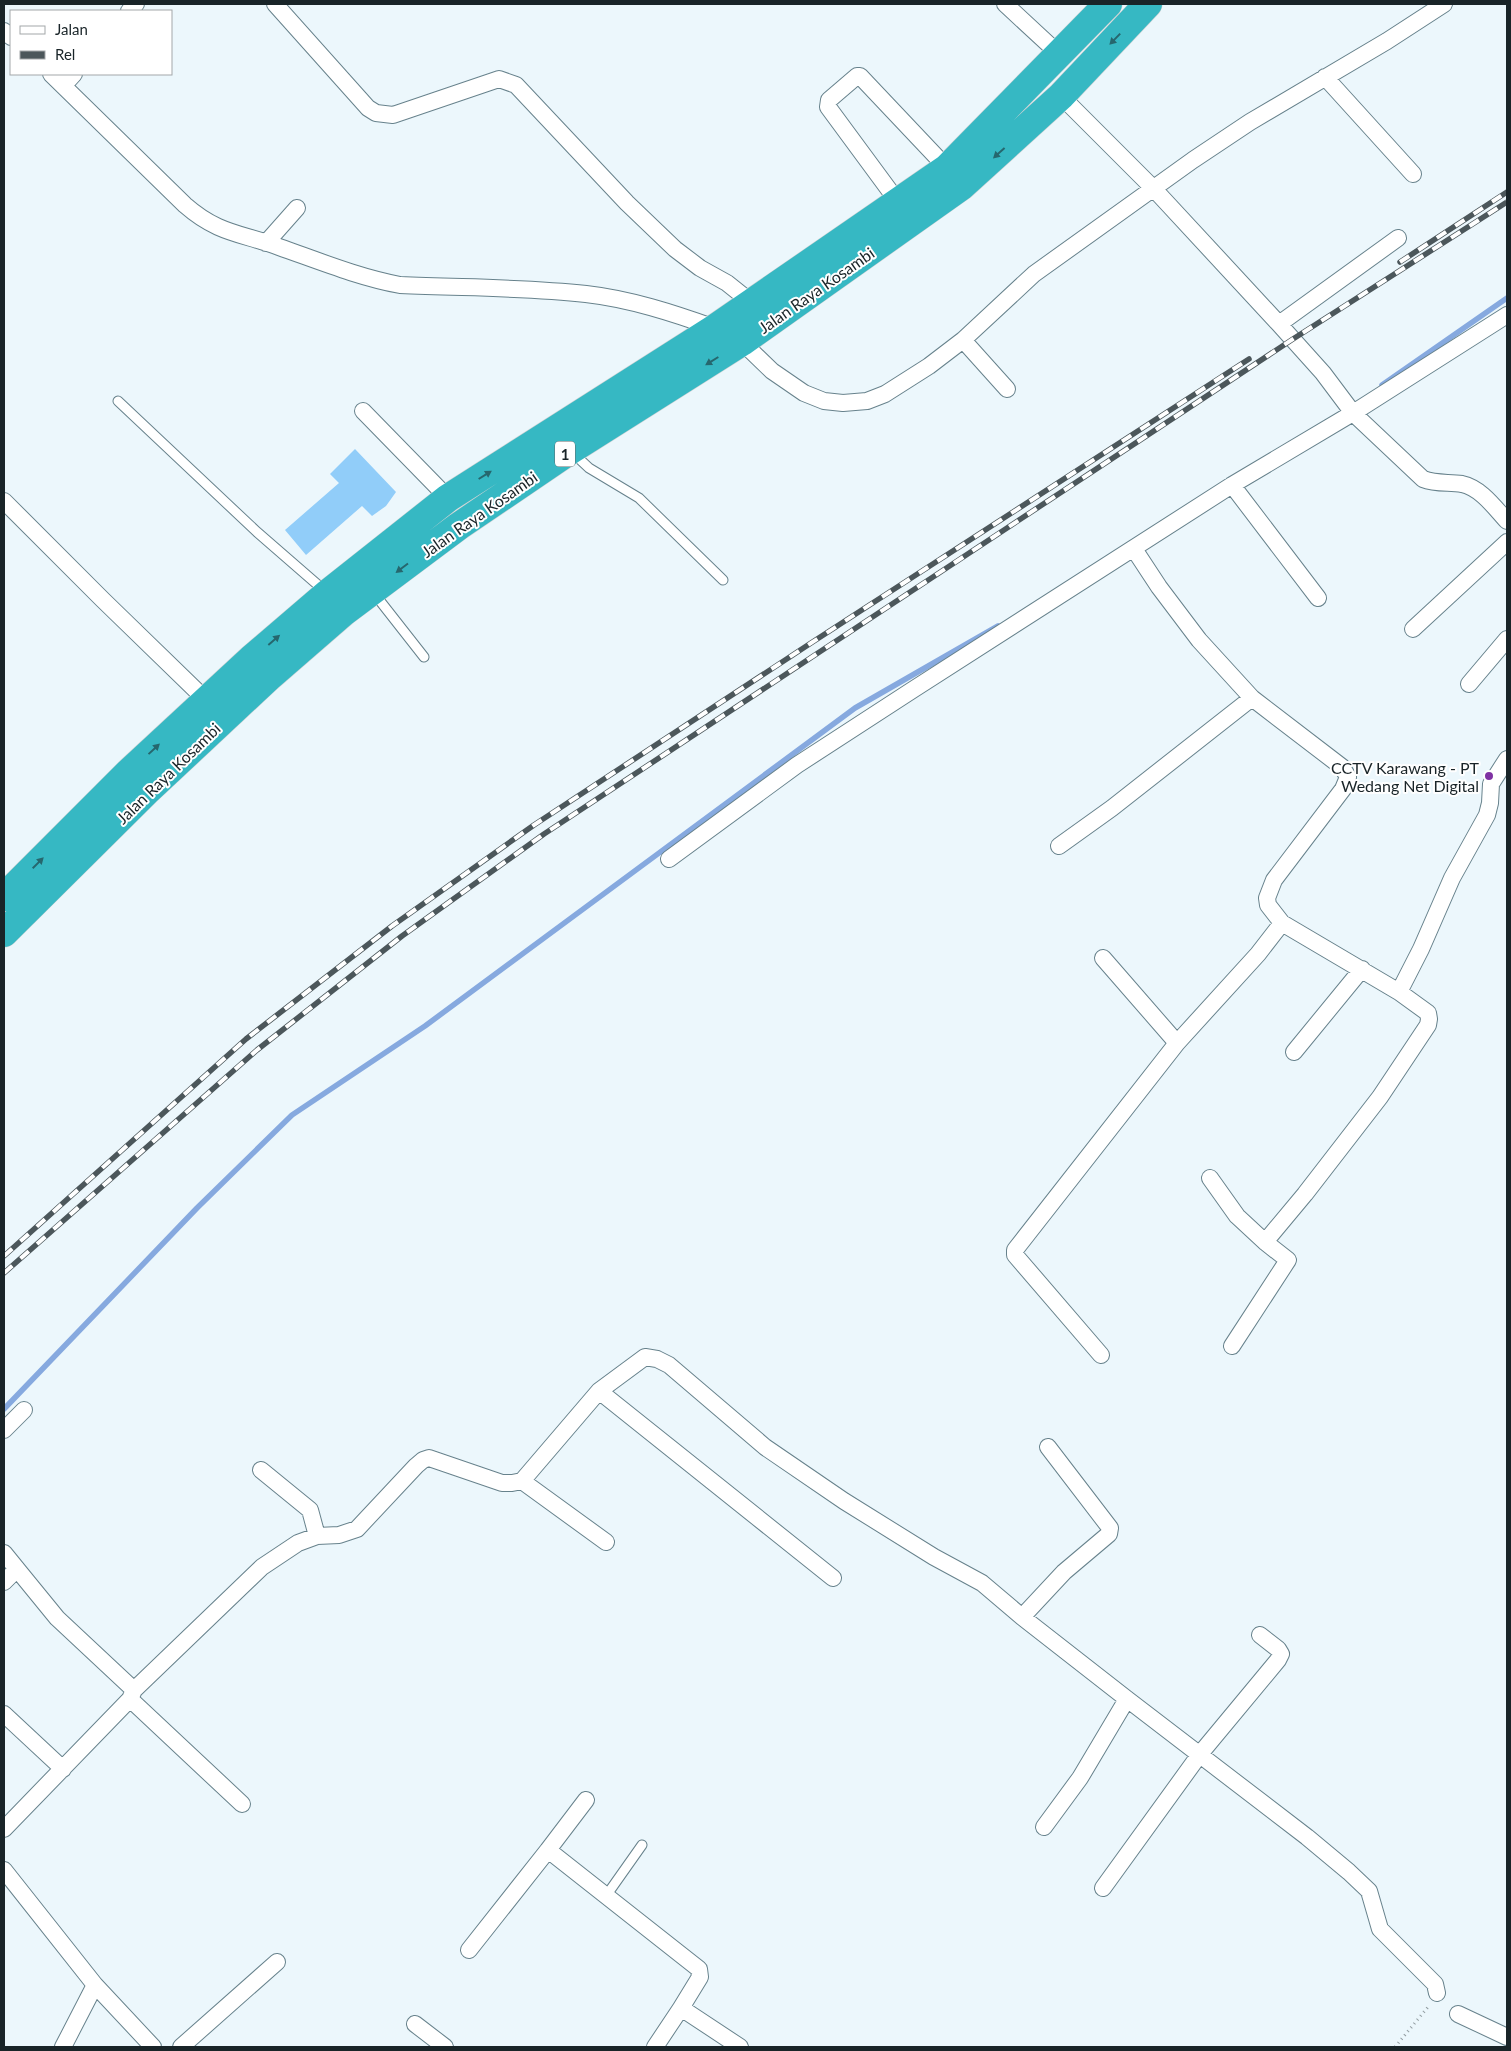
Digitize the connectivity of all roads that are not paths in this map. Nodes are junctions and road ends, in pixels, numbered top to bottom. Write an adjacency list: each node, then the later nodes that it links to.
1 (275, 4): 18 (street)
2 (1005, 4): 6 (street)
3 (1108, 4): 6 (highway, Jalan Raya Kosambi / 1)
4 (1148, 4): 10 (highway, Jalan Raya Kosambi / 1, one-way to 10)
5 (1444, 4): 8 (street)
6 (1059, 54): 11 (highway, Jalan Raya Kosambi / 1)
7 (55, 75): 9 (street)
8 (1324, 77): 12 (street); 13 (street)
9 (69, 80): 17 (street)
10 (1061, 96): 13 (street); 23 (highway, Jalan Raya Kosambi / 1, one-way to 23)
11 (947, 168): 14 (highway, Jalan Raya Kosambi / 1); 14 (street)
12 (1413, 174)
13 (1154, 189): 20 (street); 22 (street)
14 (898, 202): 18 (highway, Jalan Raya Kosambi / 1)
15 (297, 208): 17 (street)
16 (1398, 238): 20 (street)
17 (266, 242): 21 (street)
18 (752, 303): 21 (highway, Jalan Raya Kosambi / 1)
19 (1507, 315): 27 (street)
20 (1279, 324): 27 (street)
21 (715, 328): 30 (highway, Jalan Raya Kosambi / 1, one-way to 21)
22 (963, 340): 23 (street); 24 (street)
23 (742, 342): 28 (highway, Jalan Raya Kosambi / 1, one-way to 28)
24 (1007, 389)
25 (118, 400): 37 (lane)
26 (363, 410): 30 (street)
27 (1350, 410): 29 (street); 32 (street)
28 (571, 450): 35 (lane); 36 (highway, Jalan Raya Kosambi / 1, one-way to 36)
29 (1232, 485): 34 (street); 38 (street)
30 (448, 498): 37 (highway, Jalan Raya Kosambi / 1)
31 (4, 501): 44 (street)
32 (1507, 521)
33 (1507, 542): 39 (street)
34 (1134, 549): 43 (street); 47 (street)
35 (723, 580)
36 (372, 590): 41 (lane); 50 (highway, Jalan Raya Kosambi / 1)
37 (328, 593): 44 (highway, Jalan Raya Kosambi / 1, one-way to 37)
38 (1318, 598)
39 (1413, 629)
40 (1507, 639): 42 (street)
41 (424, 657)
42 (1469, 684)
43 (1252, 698): 46 (street); 49 (street)
44 (207, 700): 48 (highway, Jalan Raya Kosambi / 1, one-way to 44)
45 (1507, 759): 53 (street)
46 (1059, 846)
47 (669, 859)
48 (4, 897)
49 (1282, 923): 52 (street); 54 (street)
50 (4, 933)
51 (1103, 958): 54 (street)
52 (1362, 969): 53 (street); 55 (street)
53 (1399, 992): 57 (street)
54 (1177, 1043): 59 (street)
55 (1294, 1052)
56 (1210, 1178): 57 (street)
57 (1265, 1242): 58 (street)
58 (1232, 1346)
59 (1101, 1355)
60 (599, 1390): 65 (street); 70 (street); 72 (street)
61 (24, 1410): 62 (street)
62 (4, 1430)
63 (1048, 1447): 72 (street)
64 (261, 1470): 66 (street)
65 (522, 1481): 66 (street); 67 (street)
66 (317, 1536): 74 (street)
67 (606, 1542)
68 (4, 1553): 69 (street)
69 (16, 1569): 71 (street); 74 (street)
70 (833, 1578)
71 (4, 1582)
72 (1022, 1617): 75 (street)
73 (1260, 1635): 77 (street)
74 (132, 1695): 78 (street); 80 (street)
75 (1127, 1700): 77 (street); 81 (street)
76 (4, 1714): 78 (street)
77 (1200, 1754): 86 (street); 91 (street)
78 (63, 1769): 82 (street)
79 (586, 1800): 84 (street)
80 (242, 1804)
81 (1044, 1827)
82 (4, 1829)
83 (642, 1845): 87 (lane)
84 (548, 1850): 87 (street); 88 (street)
85 (4, 1870): 90 (street)
86 (1103, 1888)
87 (606, 1896): 92 (street)
88 (469, 1950)
89 (277, 1962): 98 (street)
90 (95, 1985): 96 (street); 97 (street)
91 (1437, 1993)
92 (682, 2008): 100 (street); 101 (street)
93 (1458, 2014): 95 (street)
94 (416, 2024): 99 (street)
95 (1507, 2038)
96 (62, 2047)
97 (152, 2047)
98 (181, 2047)
99 (445, 2047)
100 (655, 2047)
101 (740, 2047)

